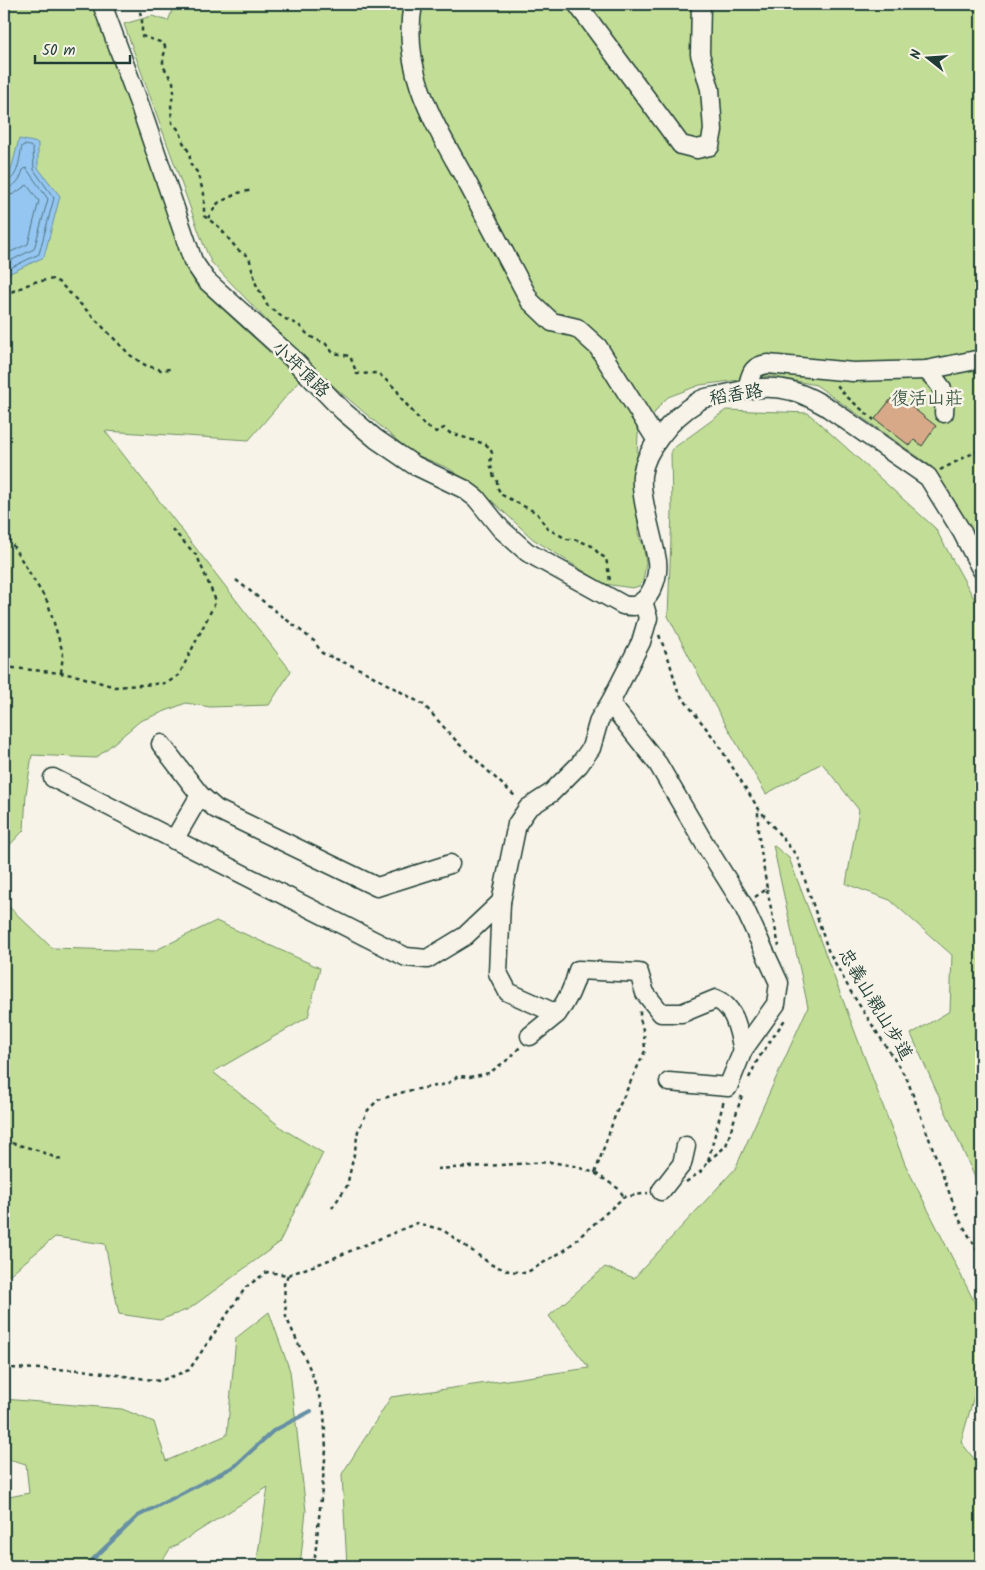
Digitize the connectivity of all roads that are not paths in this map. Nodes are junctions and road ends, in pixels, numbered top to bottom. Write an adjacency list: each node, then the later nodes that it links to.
1 (102, 4): 11 (street, 小坪頂路)
2 (413, 4): 9 (street)
3 (578, 4): 4 (street)
4 (701, 4)
5 (981, 359): 6 (street)
6 (926, 370): 7 (street); 8 (street)
7 (747, 389): 9 (street, 稻香路); 10 (street, 稻香路)
8 (944, 413)
9 (657, 441): 11 (street, 稻香路)
10 (981, 569)
11 (643, 601): 12 (street)
12 (610, 703): 18 (street); 21 (street)
13 (161, 744): 15 (street)
14 (53, 778): 16 (street)
15 (200, 795): 16 (street); 17 (street)
16 (174, 840): 18 (street)
17 (450, 864)
18 (500, 902): 19 (street)
19 (557, 1014): 20 (street); 21 (street)
20 (530, 1036)
21 (743, 1050): 22 (street)
22 (669, 1082)
23 (686, 1146): 24 (street)
24 (661, 1191)

